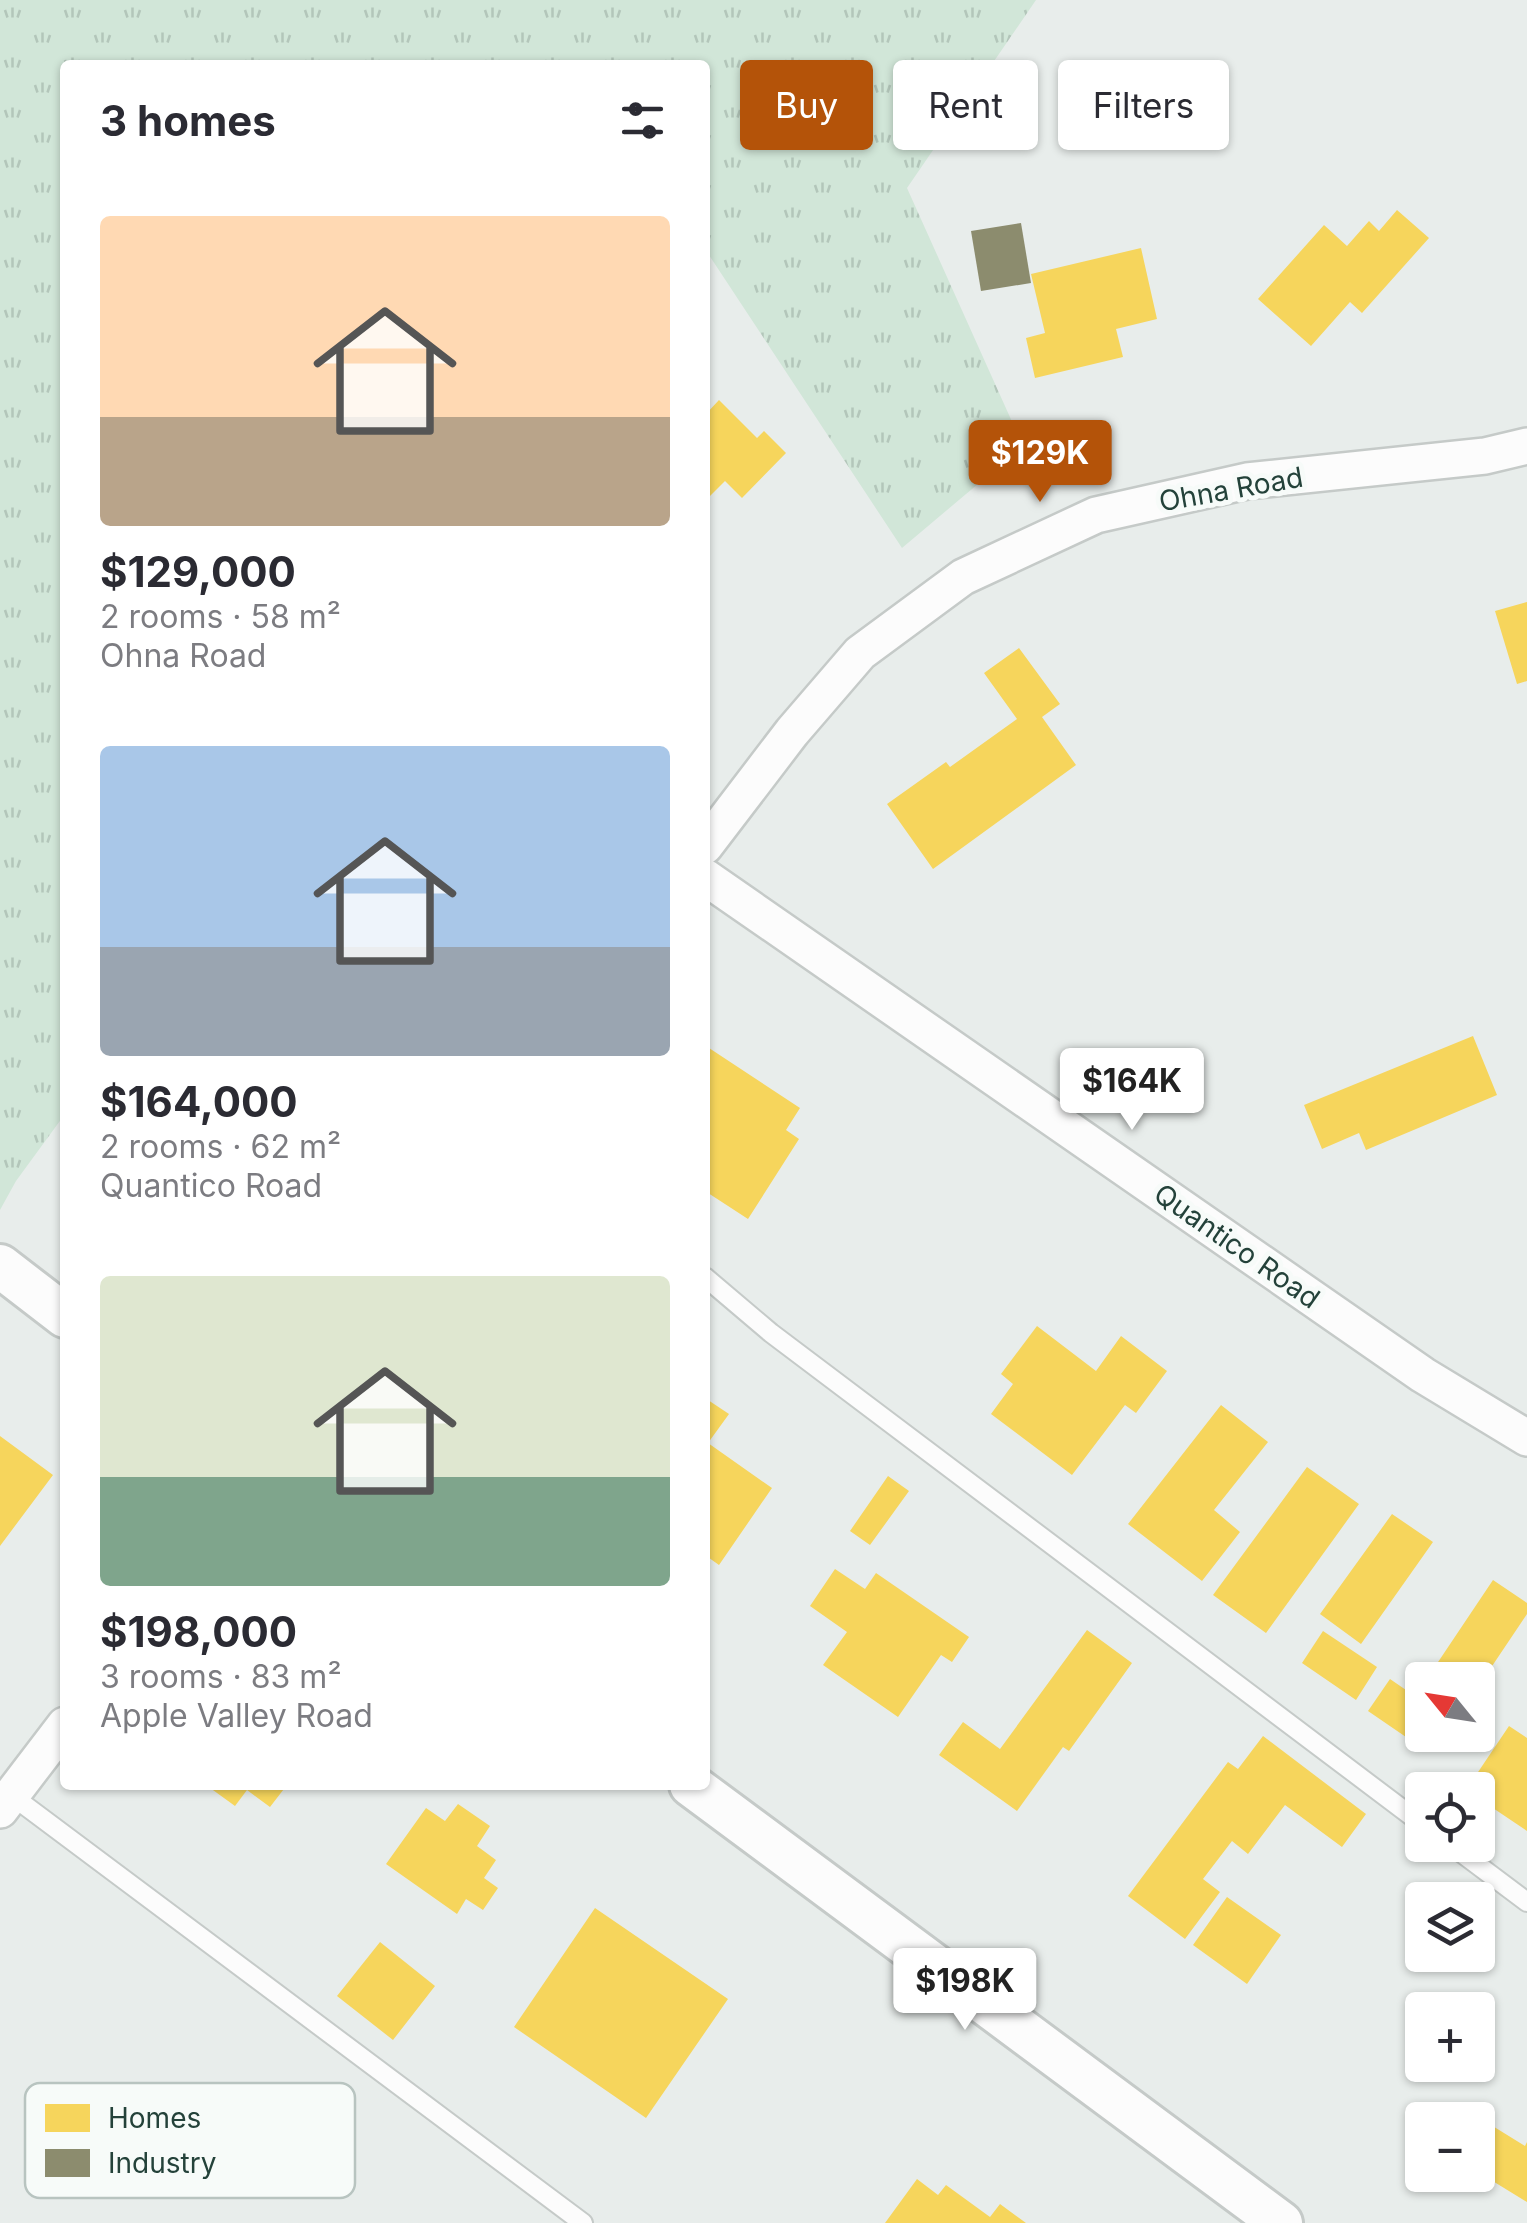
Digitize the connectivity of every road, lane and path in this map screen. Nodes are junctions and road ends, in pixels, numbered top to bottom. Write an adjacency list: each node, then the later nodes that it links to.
1 (1527, 446): 2 (street, Ohna Road)
2 (710, 839)
3 (710, 880): 7 (street, Quantico Road)
4 (0, 1266): 6 (street)
5 (710, 1281): 11 (lane)
6 (60, 1312)
7 (1527, 1438)
8 (60, 1732): 10 (street)
9 (698, 1790): 15 (street)
10 (6, 1803): 14 (lane)
11 (1405, 1811)
12 (1474, 1862): 13 (lane)
13 (1527, 1902)
14 (583, 2223)
15 (1281, 2223)

